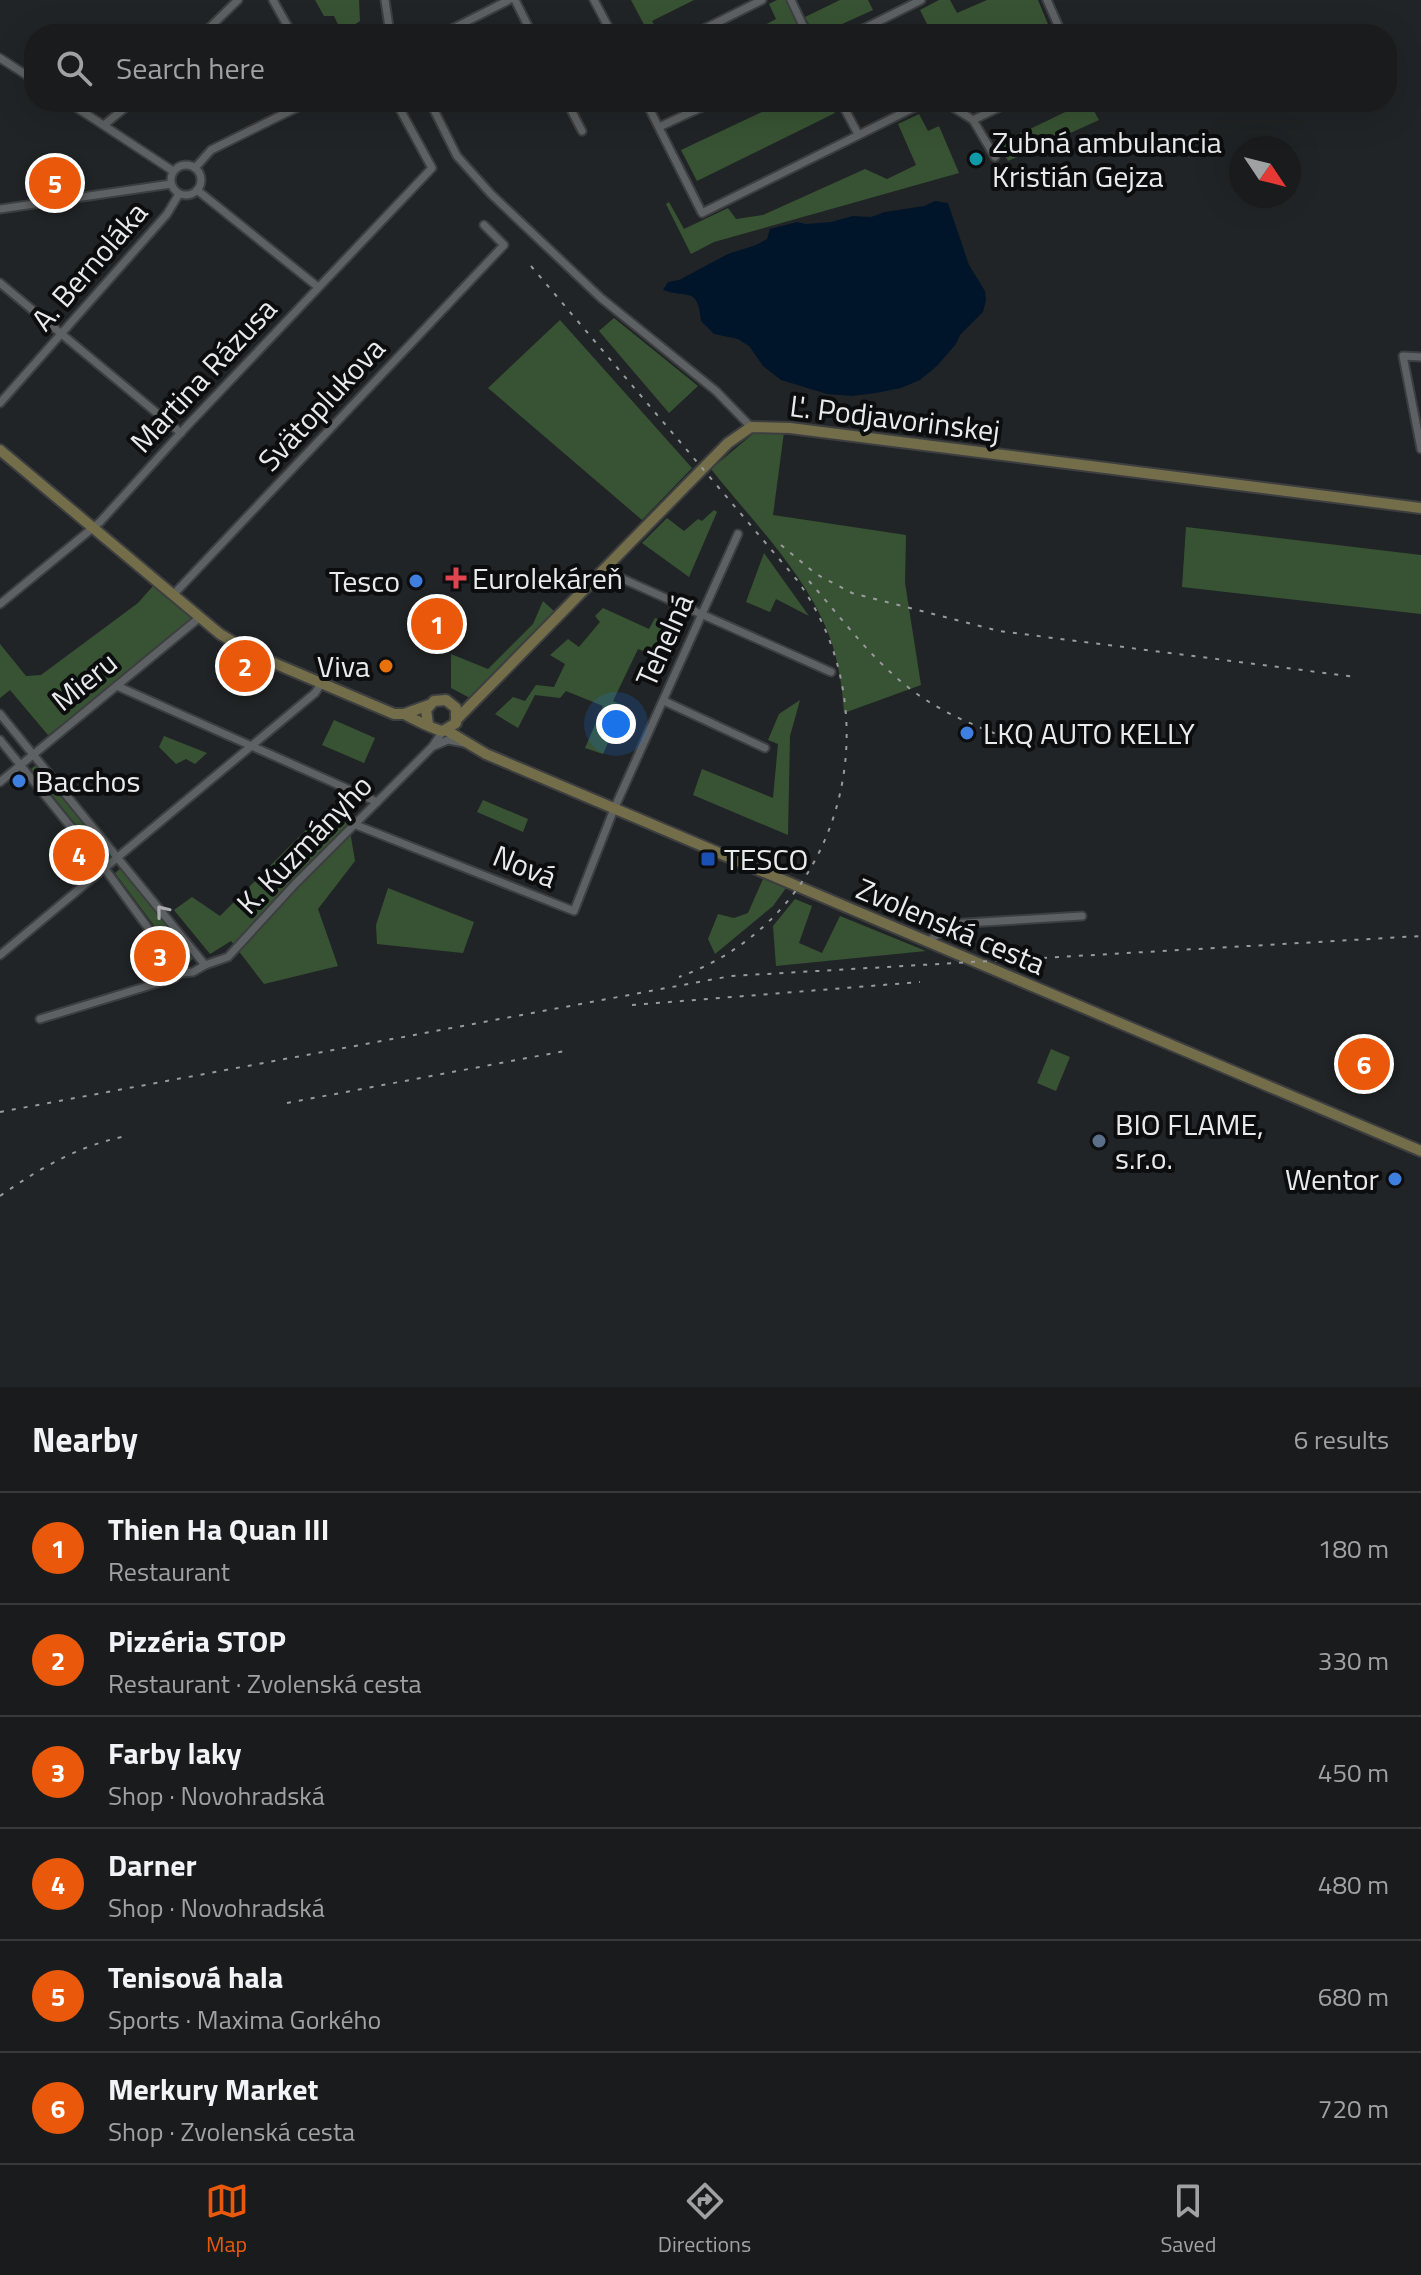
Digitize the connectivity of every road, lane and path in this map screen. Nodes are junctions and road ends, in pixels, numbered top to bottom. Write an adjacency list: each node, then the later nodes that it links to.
1 (238, 0): 10 (street)
2 (273, 0): 11 (street)
3 (385, 0): 12 (street)
4 (512, 0): 13 (street); 14 (street)
5 (594, 0): 15 (street)
6 (762, 0): 16 (street)
7 (791, 0): 17 (street)
8 (921, 0): 18 (street)
9 (1047, 0): 19 (street)
10 (213, 24)
11 (286, 24)
12 (389, 24)
13 (463, 24)
14 (526, 24)
15 (607, 24)
16 (714, 24)
17 (802, 24)
18 (873, 24)
19 (1058, 24)
20 (0, 58): 21 (street)
21 (24, 74)
22 (84, 112): 35 (street)
23 (120, 112): 35 (street)
24 (288, 112): 40 (street)
25 (401, 112): 48 (street, Martina Rázusa)
26 (435, 112): 52 (street)
27 (572, 112): 37 (street)
28 (651, 112): 36 (street)
29 (691, 112): 36 (street)
30 (846, 112): 38 (street)
31 (904, 112): 38 (street)
32 (961, 112): 34 (street)
33 (989, 112): 34 (street)
34 (973, 120): 39 (street)
35 (104, 125): 41 (street)
36 (659, 127): 38 (street)
37 (582, 131)
38 (858, 134)
39 (995, 157)
40 (195, 168): 41 (street); 43 (street)
41 (173, 171): 42 (street)
42 (171, 184): 44 (street); 45 (street)
43 (197, 190): 44 (street); 48 (street)
44 (179, 194): 49 (street, A. Bernoláka)
45 (0, 209)
46 (484, 225): 60 (street, Svätoplukova)
47 (0, 283): 49 (street)
48 (318, 287): 53 (street, Martina Rázusa)
49 (63, 334): 51 (street, A. Bernoláka); 53 (street)
50 (1421, 357): 54 (street)
51 (0, 403)
52 (751, 427): 56 (street, Ľ. Podjavorinskej); 59 (street, Ľ. Podjavorinskej)
53 (181, 433): 57 (street, Martina Rázusa)
54 (1421, 449)
55 (0, 450): 57 (street, Zvolenská cesta)
56 (1421, 508)
57 (92, 529): 60 (street, Zvolenská cesta); 61 (street, Martina Rázusa)
58 (738, 534): 62 (street, Tehelná)
59 (605, 571): 62 (street); 68 (street, Ľ. Podjavorinskej)
60 (173, 595): 63 (street, Zvolenská cesta)
61 (0, 604)
62 (702, 613): 64 (street); 67 (street, Tehelná)
63 (199, 618): 65 (street, Zvolenská cesta); 66 (street, Mieru)
64 (831, 672)
65 (321, 684): 72 (street, Zvolenská cesta); 77 (street)
66 (117, 686): 77 (street); 80 (street, Mieru)
67 (664, 701): 79 (street); 84 (street, Tehelná)
68 (474, 702): 69 (street); 73 (street, Ľ. Podjavorinskej)
69 (453, 704): 70 (street); 73 (street)
70 (429, 705): 72 (street); 74 (street)
71 (0, 714): 80 (street)
72 (404, 714): 74 (street, Zvolenská cesta)
73 (456, 721): 74 (street); 76 (street)
74 (438, 729): 76 (street, Zvolenská cesta); 78 (street)
75 (0, 740): 81 (street)
76 (464, 743): 78 (street); 84 (street, Zvolenská cesta)
77 (252, 746): 83 (street); 86 (street)
78 (432, 747): 83 (street, K. Kuzmányho)
79 (765, 748)
80 (33, 755): 81 (street, Mieru); 86 (street)
81 (21, 765): 82 (street, Mieru); 87 (street)
82 (0, 782)
83 (377, 802): 85 (street, K. Kuzmányho)
84 (614, 809): 85 (street, Nová); 89 (street, Zvolenská cesta)
85 (356, 825): 91 (street, K. Kuzmányho)
86 (119, 858): 87 (street); 91 (street, one-way to 86)
87 (105, 869): 90 (street); 92 (street)
88 (1082, 916): 89 (street)
89 (928, 942): 94 (street, Zvolenská cesta)
90 (0, 955)
91 (205, 965): 92 (street, K. Kuzmányho)
92 (181, 973): 93 (street, K. Kuzmányho)
93 (40, 1019)
94 (1421, 1151)

